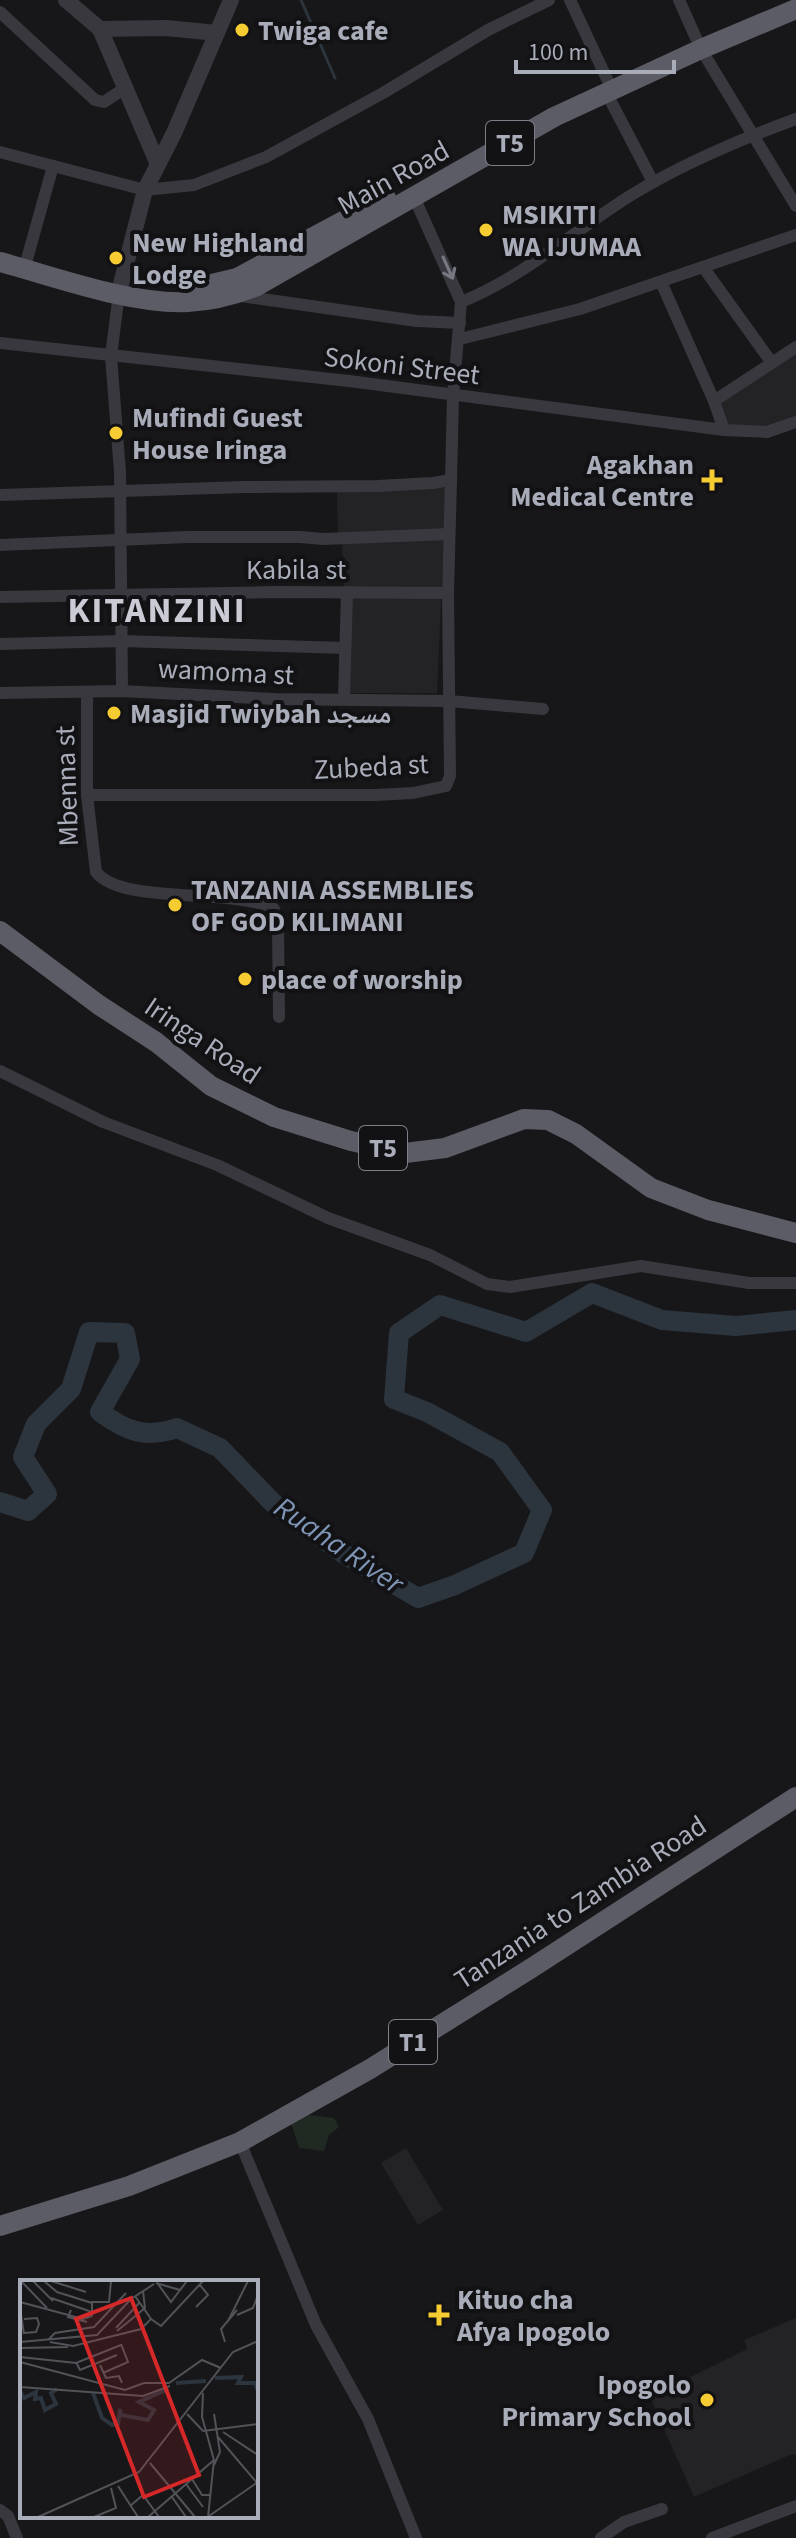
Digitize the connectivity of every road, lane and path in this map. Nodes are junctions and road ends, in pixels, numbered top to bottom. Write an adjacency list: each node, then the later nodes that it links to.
1 (66, 0): 8 (street)
2 (231, 0): 9 (street)
3 (549, 0): 19 (street)
4 (570, 0): 11 (street)
5 (679, 0): 10 (street)
6 (784, 5): 10 (highway, Main Road / T5)
7 (0, 12): 12 (street)
8 (100, 29): 9 (street); 12 (street)
9 (217, 33): 16 (street)
10 (698, 44): 11 (highway, Main Road / T5); 14 (street)
11 (607, 86): 18 (street); 20 (highway, Main Road / T5); 28 (highway, T5)
12 (125, 88): 16 (street)
13 (796, 119): 14 (street)
14 (752, 135): 18 (street); 21 (street)
15 (0, 152): 17 (street)
16 (157, 162): 19 (street)
17 (53, 166): 19 (street); 24 (street)
18 (653, 182): 30 (street)
19 (145, 190): 29 (street)
20 (414, 197): 28 (highway, Main Road / T5); 30 (street, one-way to 30)
21 (796, 206)
22 (796, 235): 26 (street)
23 (0, 251): 24 (highway, T5)
24 (27, 259): 29 (highway, T5)
25 (0, 262): 29 (highway, T5)
26 (703, 267): 27 (street); 36 (street)
27 (661, 282): 32 (street); 38 (street)
28 (232, 287): 29 (highway, T5); 31 (street)
29 (120, 289): 35 (street)
30 (461, 302): 31 (street, Zubeda st)
31 (460, 323): 32 (street, Zubeda st)
32 (460, 339): 37 (street, Zubeda st)
33 (0, 343): 35 (street, Sokoni Street)
34 (796, 347): 36 (street)
35 (111, 356): 37 (street, Sokoni Street); 42 (street)
36 (772, 363): 38 (street)
37 (453, 396): 40 (street, Sokoni Street); 41 (street, Zubeda st)
38 (714, 401): 40 (street)
39 (796, 422): 40 (street, Sokoni Street)
40 (724, 430)
41 (451, 480): 42 (street); 44 (street, Zubeda st)
42 (120, 491): 43 (street); 45 (street)
43 (0, 495)
44 (449, 534): 45 (street); 48 (street, Zubeda st)
45 (120, 541): 46 (street); 49 (street)
46 (0, 545)
47 (347, 592): 48 (street, Kabila st); 49 (street, Kabila st); 53 (street)
48 (448, 593): 58 (street, Zubeda st)
49 (121, 594): 50 (street, Kabila st); 51 (street)
50 (0, 597)
51 (123, 641): 52 (street); 53 (street); 54 (street)
52 (0, 644)
53 (345, 648): 57 (street)
54 (122, 691): 55 (street, wamoma st); 57 (street, wamoma st)
55 (87, 692): 56 (street, wamoma st); 60 (street, Mbenna st)
56 (0, 693)
57 (344, 698): 58 (street, wamoma st)
58 (449, 701): 59 (street, wamoma st); 60 (street, Zubeda st)
59 (543, 709)
60 (87, 795): 62 (street, Mbenna st)
61 (0, 931): 64 (highway, Iringa Road / T5)
62 (279, 1017)
63 (0, 1071): 65 (street)
64 (796, 1233)
65 (796, 1283)
66 (796, 1797): 67 (highway, Tanzania to Zambia Road / T1)
67 (240, 2142): 68 (highway, Tanzania to Zambia Road / T1); 73 (street)
68 (0, 2226)
69 (796, 2506): 75 (street)
70 (662, 2509): 74 (street)
71 (0, 2510): 72 (street)
72 (17, 2538)
73 (416, 2538)
74 (601, 2538)
75 (712, 2538)

